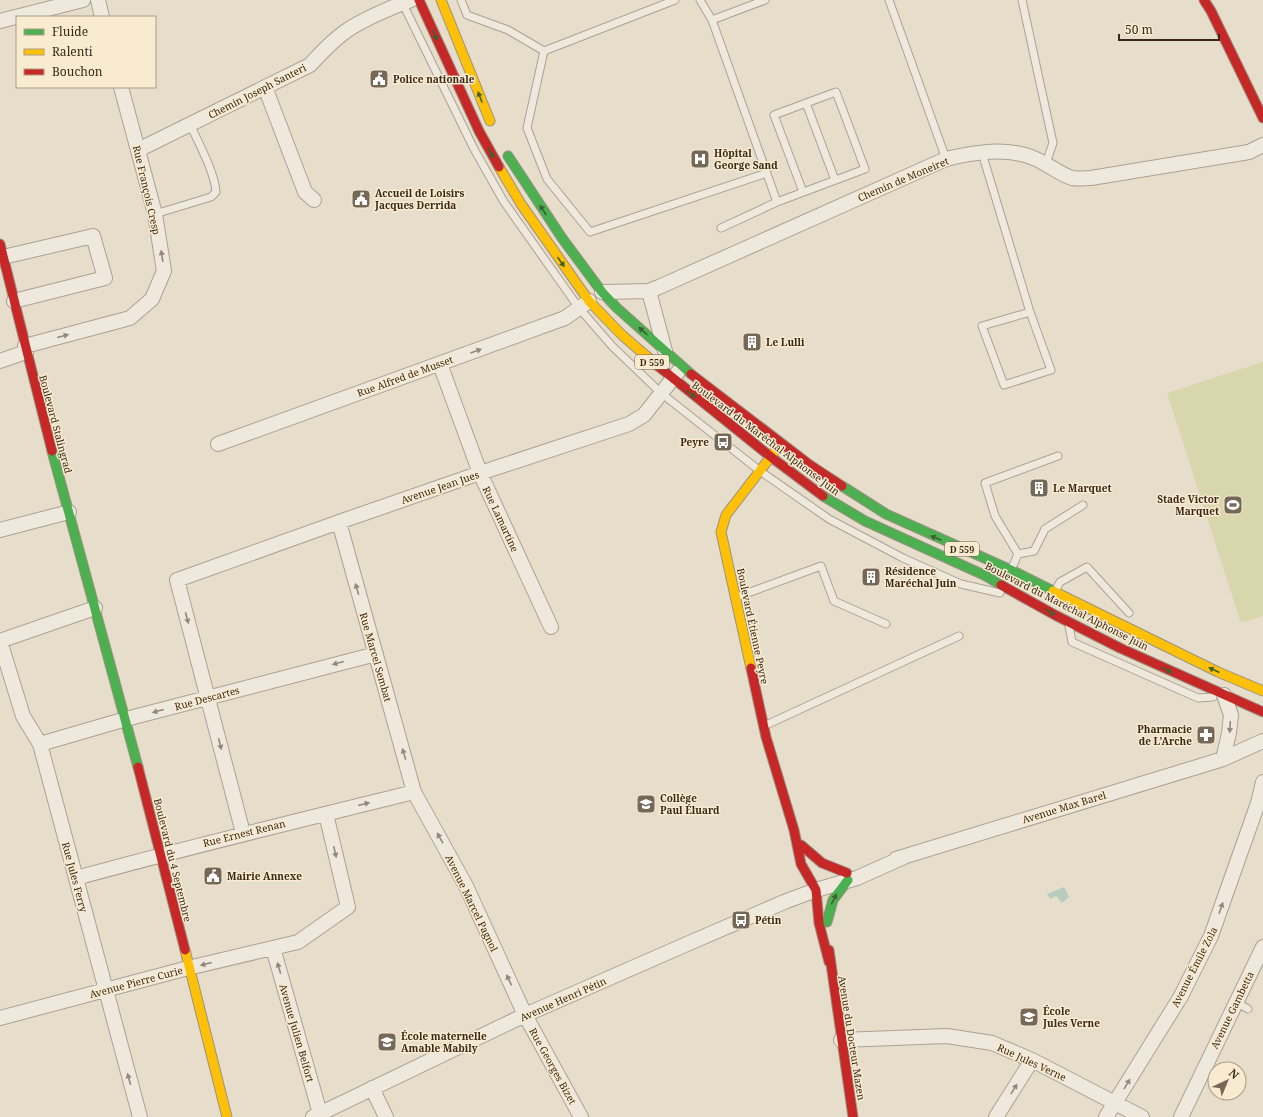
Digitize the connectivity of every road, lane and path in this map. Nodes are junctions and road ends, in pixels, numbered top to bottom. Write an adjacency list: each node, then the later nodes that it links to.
1 (83, 0): 13 (street)
2 (98, 0): 14 (street)
3 (419, 0): 43 (main road, Boulevard du Maréchal Alphonse Juin / D 559, one-way to 43)
4 (441, 0): 24 (main road, one-way to 4)
5 (461, 0): 18 (lane)
6 (675, 0): 18 (lane)
7 (700, 0): 16 (lane)
8 (765, 0): 16 (lane)
9 (889, 0): 29 (lane)
10 (1022, 0): 30 (lane)
11 (1204, 0): 22 (main road)
12 (405, 1): 19 (street, Chemin Joseph Santeri); 43 (lane)
13 (20, 16)
14 (102, 16)
15 (16, 17): 17 (street)
16 (712, 20): 31 (lane)
17 (0, 21)
18 (544, 51): 31 (lane)
19 (265, 87): 23 (street, Chemin Joseph Santeri); 34 (street)
20 (121, 88): 27 (street, Rue François Cresp)
21 (806, 103): 32 (lane); 32 (lane); 33 (lane)
22 (1263, 118)
23 (190, 124): 27 (street, Chemin Joseph Santeri); 36 (lane)
24 (495, 130)
25 (1263, 145): 30 (street, Chemin de Moneiret)
26 (504, 148): 41 (main road, Boulevard du Maréchal Alphonse Juin / D 559, one-way to 26)
27 (138, 150): 36 (street, Rue François Cresp)
28 (982, 153): 29 (street, Chemin de Moneiret); 30 (street, Chemin de Moneiret); 44 (lane)
29 (946, 159): 40 (street, Chemin de Moneiret)
30 (1046, 164)
31 (767, 172): 35 (lane)
32 (835, 180): 33 (lane)
33 (803, 192): 35 (lane)
34 (314, 200)
35 (777, 202): 37 (lane)
36 (155, 214): 45 (street, Rue François Cresp, one-way to 36)
37 (722, 228)
38 (2, 250): 39 (main road, Boulevard Stalingrad); 42 (street)
39 (5, 284): 42 (main road, Boulevard Stalingrad)
40 (649, 291): 41 (street, Chemin de Moneiret); 46 (street)
41 (602, 292): 46 (main road, Boulevard du Maréchal Alphonse Juin / D 559, one-way to 41)
42 (14, 301): 45 (main road, Boulevard Stalingrad)
43 (584, 305): 48 (street, Rue Alfred de Musset, one-way to 43); 50 (main road, Boulevard du Maréchal Alphonse Juin / D 559); 51 (lane)
44 (1030, 312): 44 (lane)
45 (26, 349): 47 (street, Rue François Cresp); 59 (main road, Boulevard Stalingrad)
46 (666, 352): 49 (main road, Boulevard du Maréchal Alphonse Juin / D 559)
47 (0, 361)
48 (440, 364): 53 (street, Rue Alfred de Musset); 57 (street, Rue Lamartine)
49 (682, 367): 50 (street, Avenue Jean Jues); 52 (main road, Boulevard du Maréchal Alphonse Juin / D 559)
50 (672, 380): 51 (street, Avenue Jean Jues); 55 (main road, Boulevard du Maréchal Alphonse Juin / D 559, one-way to 55)
51 (661, 393): 56 (lane); 57 (street, Avenue Jean Jues)
52 (782, 443): 55 (main road, Boulevard Étienne Peyre); 63 (main road, Boulevard du Maréchal Alphonse Juin / D 559, one-way to 52)
53 (218, 444)
54 (1058, 456): 62 (lane)
55 (771, 457): 56 (main road, Boulevard Étienne Peyre); 65 (main road, Boulevard du Maréchal Alphonse Juin / D 559)
56 (760, 471): 65 (lane); 66 (main road, Boulevard Étienne Peyre)
57 (480, 473): 60 (street, Avenue Jean Jues); 73 (street, Rue Lamartine)
58 (1083, 505): 62 (lane)
59 (68, 512): 61 (street); 68 (main road, Boulevard Stalingrad)
60 (338, 522): 77 (street, Rue Marcel Sembat, one-way to 60); 82 (street, Avenue Jean Jues, one-way to 82)
61 (0, 530)
62 (1018, 554): 63 (lane)
63 (1011, 570): 64 (main road, Boulevard du Maréchal Alphonse Juin / D 559)
64 (1054, 591): 69 (lane); 74 (main road, Boulevard du Maréchal Alphonse Juin / D 559)
65 (1016, 594): 67 (lane); 70 (main road, Boulevard du Maréchal Alphonse Juin / D 559, one-way to 70)
66 (735, 597): 71 (lane); 85 (main road, Boulevard Étienne Peyre)
67 (1040, 598)
68 (95, 608): 76 (street); 84 (main road, Boulevard du 4 Septembre)
69 (1129, 613)
70 (1069, 622): 81 (main road, Boulevard du Maréchal Alphonse Juin / D 559, one-way to 81); 81 (lane)
71 (886, 624)
72 (1106, 626): 74 (lane)
73 (552, 627)
74 (1135, 632): 78 (main road, Boulevard du Maréchal Alphonse Juin / D 559, one-way to 74)
75 (959, 636): 85 (lane)
76 (0, 641): 87 (street, Rue Jules Ferry)
77 (376, 654): 82 (street, Rue Descartes, one-way to 82); 90 (street, Rue Marcel Sembat, one-way to 77)
78 (1236, 680): 79 (main road); 80 (main road, Boulevard du Maréchal Alphonse Juin / D 559)
79 (1263, 680)
80 (1263, 691)
81 (1224, 695): 83 (main road, Boulevard du Maréchal Alphonse Juin / D 559); 88 (street, one-way to 88)
82 (209, 697): 84 (street, Rue Descartes, one-way to 84); 93 (street, one-way to 93)
83 (1263, 712)
84 (126, 719): 87 (street, Rue Descartes); 95 (main road, Boulevard du 4 Septembre)
85 (764, 726): 92 (main road, Boulevard Étienne Peyre)
86 (1263, 740): 88 (street, Avenue Max Barel)
87 (40, 744): 97 (street, Rue Jules Ferry)
88 (1224, 759): 96 (street, Avenue Max Barel)
89 (1263, 782): 110 (street, Avenue Émile Zola, one-way to 89)
90 (414, 792): 91 (street, Rue Ernest Renan, one-way to 90); 105 (street, Avenue Marcel Pagnol, one-way to 90)
91 (326, 814): 93 (street, Rue Ernest Renan); 101 (street, Avenue Pierre Curie, one-way to 101)
92 (794, 830): 94 (main road, Boulevard Étienne Peyre); 98 (main road, Boulevard Étienne Peyre)
93 (243, 833): 95 (street, Rue Ernest Renan)
94 (801, 845): 96 (main road); 98 (main road, Boulevard Étienne Peyre)
95 (160, 854): 97 (street, Rue Ernest Renan); 103 (main road, Boulevard du 4 Septembre)
96 (848, 877): 98 (street, Avenue Max Barel); 99 (main road, one-way to 96)
97 (76, 878): 104 (street, Rue Jules Ferry)
98 (816, 890): 99 (main road, Avenue du Docteur Mazen); 102 (main road, Avenue du Docteur Mazen); 105 (street, Avenue Henri Pétin)
99 (827, 922): 102 (main road, Avenue du Docteur Mazen)
100 (1263, 946): 120 (street, Avenue Gambetta)
101 (273, 948): 103 (street, Avenue Pierre Curie, one-way to 103); 111 (street, Avenue Julien Belfort, one-way to 101)
102 (830, 962): 107 (main road, Avenue du Docteur Mazen)
103 (188, 968): 104 (street, Avenue Pierre Curie); 113 (main road, Boulevard du 4 Septembre)
104 (105, 990): 106 (street, Avenue Pierre Curie); 112 (street, Rue Jules Ferry, one-way to 104)
105 (525, 1016): 109 (street, Avenue Henri Pétin); 115 (street, Rue Georges Bizet)
106 (0, 1018)
107 (841, 1040): 108 (street, Rue Jules Verne); 116 (main road, Avenue du Docteur Mazen)
108 (1032, 1060): 110 (street, Rue Jules Verne); 117 (street, one-way to 108)
109 (372, 1088): 111 (street, Avenue Henri Pétin); 114 (street)
110 (1115, 1103): 118 (street, Avenue Émile Zola); 119 (street, Rue Jules Verne)
111 (318, 1116)
112 (140, 1117)
113 (227, 1117)
114 (386, 1117)
115 (582, 1117)
116 (853, 1117)
117 (996, 1117)
118 (1106, 1117)
119 (1142, 1117)
120 (1181, 1117)

